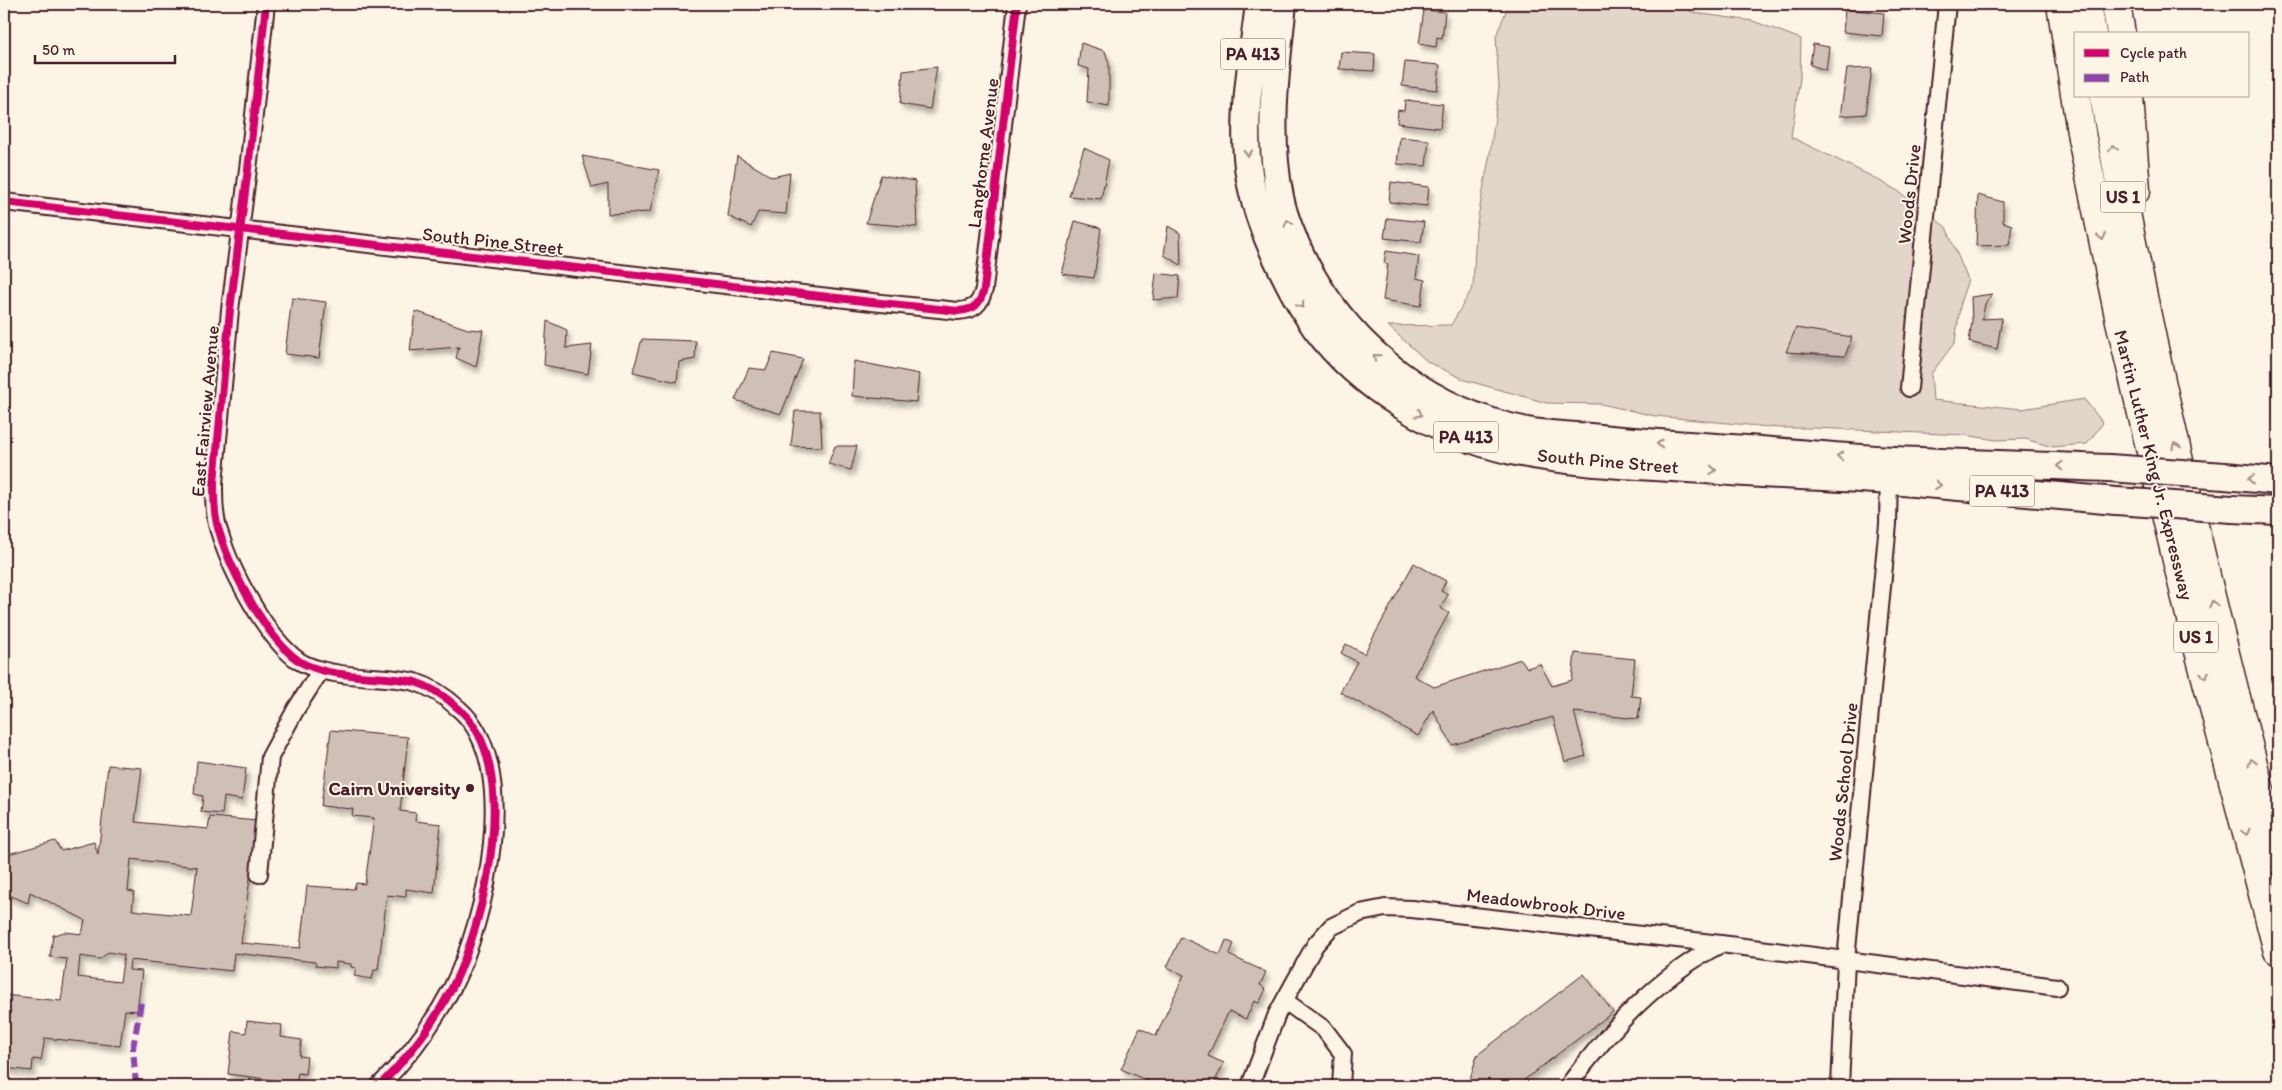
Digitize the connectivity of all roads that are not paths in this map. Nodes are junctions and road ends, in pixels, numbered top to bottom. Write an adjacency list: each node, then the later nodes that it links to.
1 (266, 4): 18 (street, East Fairview Avenue)
2 (1017, 4): 20 (street, Langhorne Avenue)
3 (1259, 4): 22 (main road, South Pine Street / PA 413, one-way to 22)
4 (1283, 4): 22 (main road, South Pine Street / PA 413, one-way to 4)
5 (1947, 4): 21 (street, Woods Drive)
6 (2042, 4): 16 (highway)
7 (2061, 4): 12 (highway, Martin Luther King Jr. Expressway / US 1)
8 (2087, 4): 10 (highway)
9 (2116, 4): 11 (highway)
10 (2092, 32)
11 (2121, 32)
12 (2074, 87)
13 (2076, 98): 16 (highway, Martin Luther King Jr. Expressway / US 1)
14 (2104, 98): 19 (highway, Martin Luther King Jr. Expressway / US 1, one-way to 14)
15 (2129, 98): 19 (highway)
16 (2082, 138): 29 (highway, Martin Luther King Jr. Expressway / US 1, one-way to 29)
17 (4, 202): 18 (street, South Pine Street)
18 (241, 230): 20 (street, South Pine Street); 25 (street, East Fairview Avenue)
19 (2144, 298): 26 (highway, Martin Luther King Jr. Expressway / US 1, one-way to 19)
20 (978, 305)
21 (1910, 388)
22 (1889, 470): 23 (main road, South Pine Street / PA 413, one-way to 22, bridge); 24 (main road, South Pine Street / PA 413, one-way to 24, bridge); 30 (street, Woods School Drive)
23 (2278, 481)
24 (2278, 512)
25 (321, 670): 27 (street); 33 (street, East Fairview Avenue)
26 (2278, 859)
27 (259, 874)
28 (1721, 944): 30 (street, Meadowbrook Drive); 32 (street, Meadowbrook Drive); 36 (street)
29 (2278, 951)
30 (1846, 960): 31 (street, Meadowbrook Drive); 37 (street, Woods School Drive)
31 (2057, 987)
32 (1285, 1001): 34 (street, Meadowbrook Drive); 35 (street)
33 (379, 1086)
34 (1250, 1086)
35 (1341, 1086)
36 (1568, 1086)
37 (1840, 1086)

